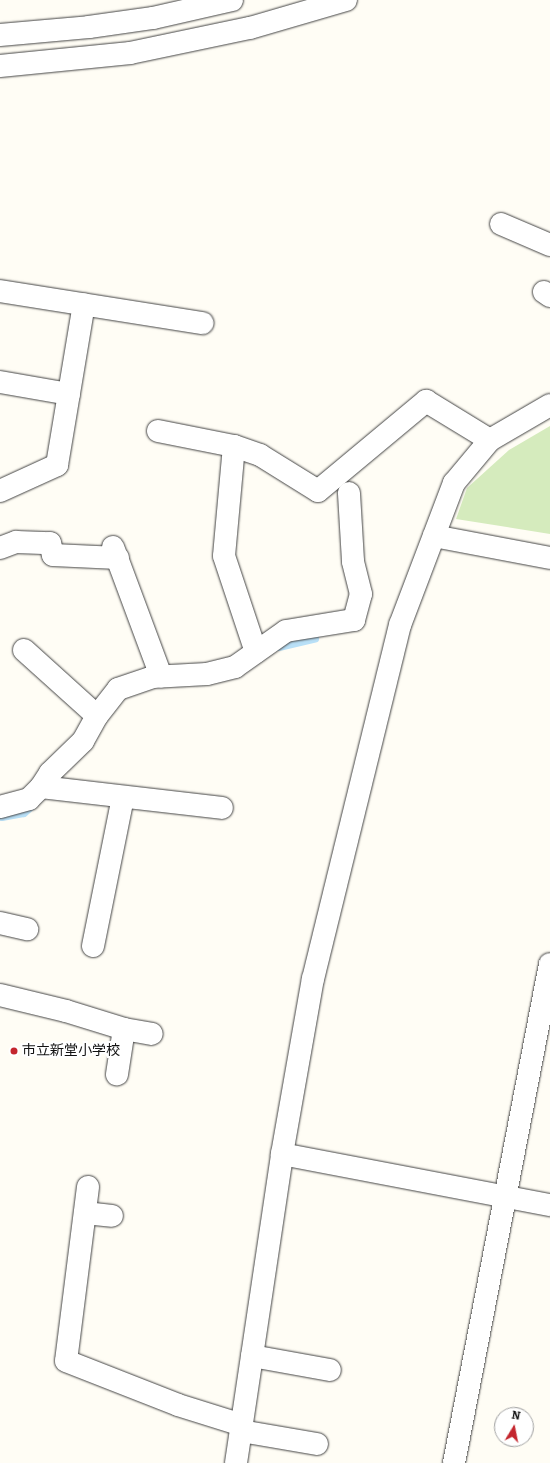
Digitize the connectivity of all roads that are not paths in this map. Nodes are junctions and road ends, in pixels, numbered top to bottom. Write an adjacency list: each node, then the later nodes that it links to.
1 (232, 0): 3 (street)
2 (346, 0): 4 (street)
3 (0, 35)
4 (0, 66)
5 (501, 224): 6 (street)
6 (550, 245)
7 (0, 291): 8 (street)
8 (84, 304): 9 (street); 11 (street)
9 (202, 323)
10 (0, 382): 11 (street)
11 (69, 394): 16 (street)
12 (550, 405): 14 (street)
13 (158, 431): 15 (street)
14 (490, 440): 15 (street); 18 (street)
15 (234, 446): 22 (street)
16 (0, 491)
17 (349, 493): 22 (street)
18 (434, 536): 20 (street); 37 (street)
19 (0, 548): 23 (street)
20 (550, 558)
21 (24, 650): 24 (street)
22 (256, 652): 23 (street)
23 (161, 676): 24 (street)
24 (97, 716): 25 (street)
25 (41, 787): 26 (street); 27 (street)
26 (123, 797): 28 (street); 31 (street)
27 (0, 807)
28 (222, 808)
29 (0, 923): 30 (street)
30 (27, 929)
31 (93, 946)
32 (550, 964): 39 (street)
33 (0, 995): 34 (street)
34 (124, 1029): 35 (street); 36 (street)
35 (152, 1034)
36 (117, 1074)
37 (282, 1154): 39 (street); 43 (street)
38 (88, 1187): 41 (street)
39 (505, 1197): 40 (street); 48 (street)
40 (550, 1205)
41 (85, 1213): 42 (street); 45 (street)
42 (112, 1216)
43 (252, 1356): 44 (street); 45 (street)
44 (330, 1370)
45 (233, 1424): 46 (street); 47 (street)
46 (317, 1444)
47 (236, 1463)
48 (454, 1463)

